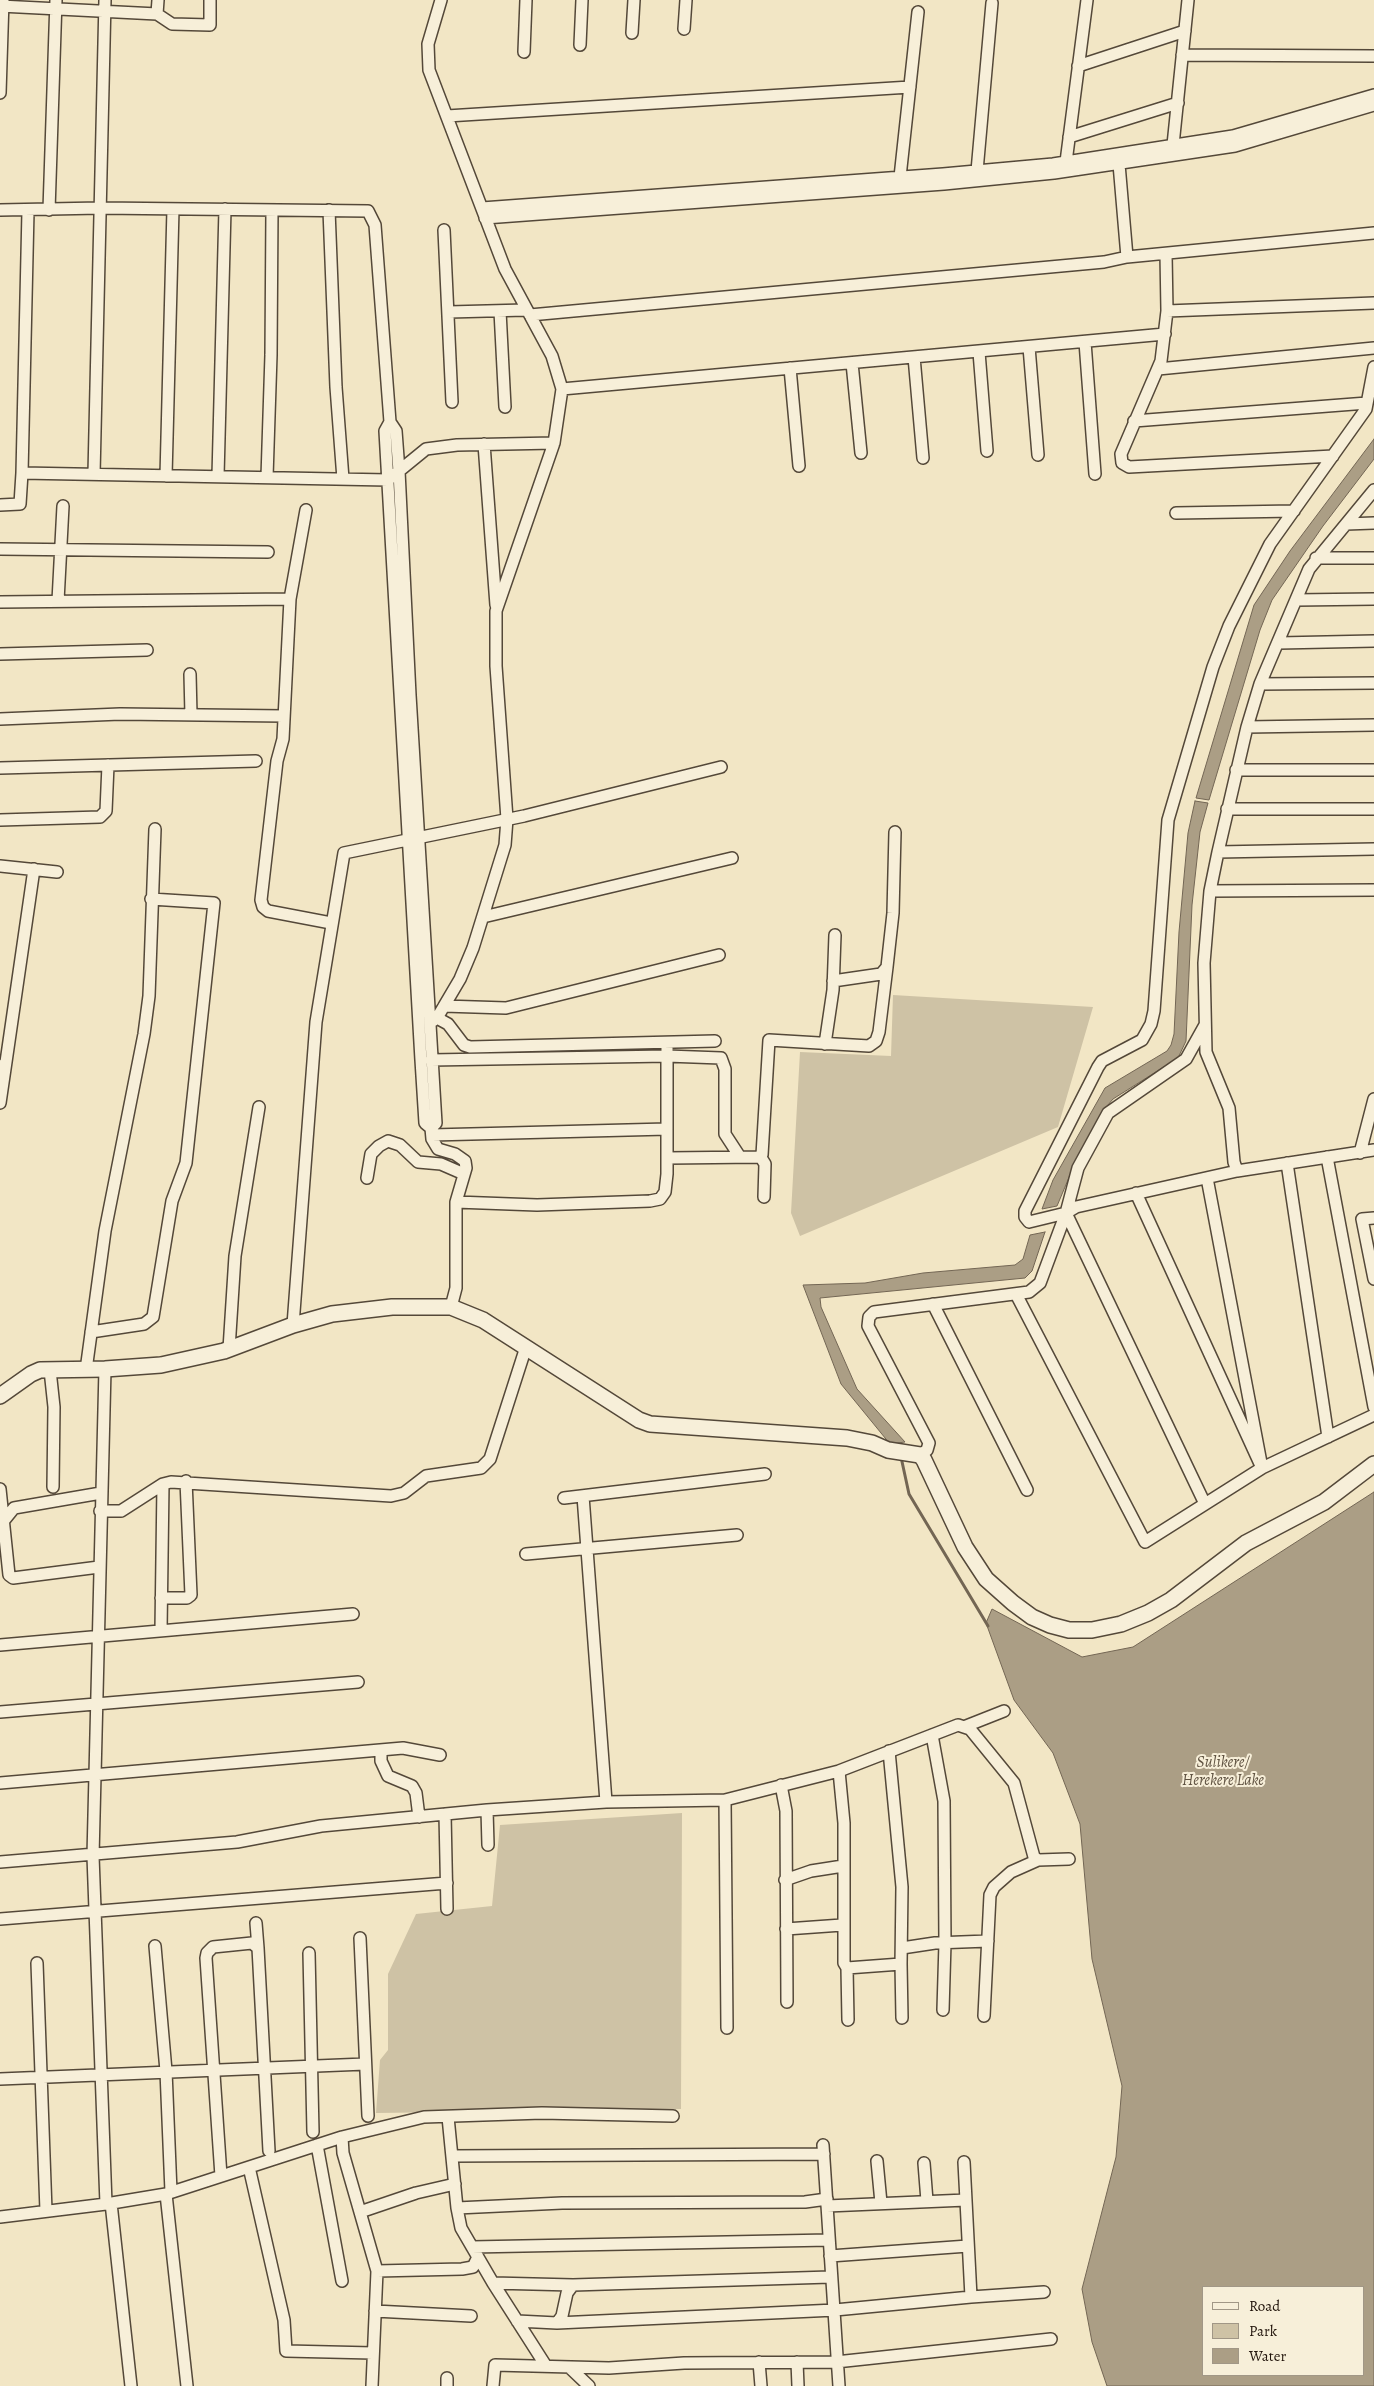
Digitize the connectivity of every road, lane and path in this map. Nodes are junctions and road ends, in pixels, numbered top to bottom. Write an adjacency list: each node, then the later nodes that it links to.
1 (158, 0): 15 (street)
2 (210, 0): 15 (street)
3 (441, 0): 29 (street)
4 (526, 0): 20 (street)
5 (582, 0): 19 (street)
6 (634, 0): 18 (street)
7 (686, 0): 16 (street)
8 (1087, 0): 23 (street)
9 (1188, 0): 17 (street)
10 (2, 4): 11 (street); 25 (street)
11 (55, 4): 13 (street); 40 (street)
12 (992, 4): 34 (street)
13 (105, 6): 15 (street); 36 (street)
14 (918, 12): 24 (street)
15 (157, 14)
16 (684, 29)
17 (1185, 31): 21 (street); 23 (street)
18 (632, 33)
19 (580, 45)
20 (524, 52)
21 (1182, 55): 22 (street); 27 (street)
22 (1374, 56)
23 (1078, 66): 30 (street)
24 (910, 87): 29 (street); 35 (street)
25 (0, 93)
26 (1374, 95): 31 (street)
27 (1178, 102): 30 (street); 31 (street)
28 (1374, 105): 33 (street)
29 (447, 116): 44 (street)
30 (1069, 137): 32 (street)
31 (1173, 146): 32 (street)
32 (1066, 162): 34 (street)
33 (1119, 164): 44 (street); 48 (street)
34 (977, 171): 35 (street)
35 (900, 177): 44 (street)
36 (100, 208): 37 (street); 40 (street); 80 (street)
37 (173, 209): 38 (street); 82 (street)
38 (225, 209): 41 (street); 83 (street)
39 (0, 210): 43 (street)
40 (49, 210): 43 (street)
41 (272, 210): 42 (street); 84 (street)
42 (328, 210): 69 (street); 85 (street)
43 (28, 211): 79 (street)
44 (484, 213): 53 (street)
45 (444, 230): 52 (street)
46 (1374, 233): 47 (street)
47 (1166, 254): 48 (street); 51 (street)
48 (1126, 257): 53 (street)
49 (1374, 303): 51 (street)
50 (500, 311): 52 (street); 53 (street); 67 (street)
51 (1167, 311): 54 (street)
52 (449, 312): 65 (street)
53 (528, 313): 64 (street)
54 (1165, 334): 55 (street); 63 (street)
55 (1085, 342): 56 (street); 81 (street)
56 (1029, 347): 58 (street); 74 (street)
57 (1374, 348): 63 (street)
58 (978, 352): 59 (street); 72 (street)
59 (914, 357): 60 (street); 76 (street)
60 (852, 363): 62 (street); 73 (street)
61 (1374, 367): 66 (street)
62 (790, 368): 64 (street); 77 (street)
63 (1158, 369): 68 (street)
64 (562, 389): 70 (street)
65 (452, 402)
66 (1367, 402): 68 (street); 75 (street)
67 (505, 407)
68 (1134, 421): 75 (street)
69 (390, 422): 78 (street); 86 (street)
70 (554, 443): 71 (street); 105 (street)
71 (484, 444): 78 (street); 105 (street)
72 (987, 451)
73 (861, 453)
74 (1038, 455)
75 (1332, 456): 91 (street)
76 (924, 458)
77 (799, 466)
78 (399, 471): 86 (street); 130 (street)
79 (22, 473): 80 (street); 88 (street)
80 (94, 474): 82 (street)
81 (1095, 474)
82 (166, 476): 83 (street)
83 (218, 476): 84 (street)
84 (267, 477): 85 (street)
85 (343, 479): 86 (street)
86 (388, 480): 130 (street)
87 (1374, 490): 94 (street)
88 (0, 504)
89 (63, 506): 96 (street)
90 (306, 510): 100 (street)
91 (1294, 511): 92 (street); 174 (street)
92 (1176, 513)
93 (1374, 523): 94 (street)
94 (1346, 524): 98 (street)
95 (0, 550): 96 (street)
96 (62, 550): 97 (street); 103 (street)
97 (268, 552)
98 (1316, 558): 99 (street); 102 (street)
99 (1374, 558)
100 (290, 599): 103 (street); 114 (street)
101 (1374, 599): 102 (street)
102 (1296, 600): 107 (street)
103 (58, 601): 104 (street)
104 (0, 602)
105 (496, 611): 126 (street)
106 (1374, 641): 107 (street)
107 (1279, 642): 112 (street)
108 (147, 650): 109 (street)
109 (0, 654)
110 (190, 674): 113 (street)
111 (1374, 683): 112 (street)
112 (1260, 684): 117 (street)
113 (191, 715): 114 (street); 115 (street)
114 (284, 716): 141 (street)
115 (0, 719)
116 (1374, 726): 117 (street)
117 (1247, 727): 122 (street)
118 (256, 761): 119 (street)
119 (108, 765): 120 (street); 127 (street)
120 (0, 768)
121 (721, 768): 126 (street)
122 (1236, 770): 123 (street); 124 (street)
123 (1374, 770)
124 (1227, 809): 125 (street); 132 (street)
125 (1374, 810)
126 (507, 819): 130 (street); 140 (street)
127 (0, 820)
128 (155, 829): 139 (street)
129 (895, 832): 144 (street)
130 (414, 838): 141 (street); 147 (street); 159 (street)
131 (1374, 849): 132 (street)
132 (1218, 852): 138 (street)
133 (732, 858): 140 (street)
134 (0, 866): 135 (street)
135 (34, 869): 136 (street); 154 (street)
136 (57, 872)
137 (1374, 890): 138 (street)
138 (1210, 891): 148 (street)
139 (151, 899): 181 (street); 181 (street)
140 (483, 917): 146 (street)
141 (331, 923): 180 (street)
142 (835, 935): 145 (street)
143 (719, 955): 146 (street)
144 (887, 967): 145 (street); 151 (street)
145 (833, 981): 151 (street)
146 (444, 1006): 147 (street)
147 (433, 1020): 149 (street); 153 (street)
148 (1205, 1024): 167 (street); 174 (street)
149 (667, 1041): 150 (street); 152 (street)
150 (715, 1041)
151 (825, 1044): 162 (street)
152 (667, 1056): 153 (street); 158 (street); 163 (street)
153 (431, 1060): 159 (street)
154 (3, 1066): 156 (street)
155 (1374, 1100): 161 (street)
156 (0, 1103)
157 (259, 1107): 183 (street)
158 (667, 1129): 159 (street); 164 (street)
159 (432, 1131): 168 (street)
160 (1374, 1150): 161 (street)
161 (1360, 1152): 165 (street)
162 (760, 1156): 163 (street); 172 (street)
163 (740, 1157): 164 (street)
164 (668, 1158): 173 (street)
165 (1327, 1158): 166 (street); 188 (street)
166 (1287, 1163): 167 (street); 190 (street)
167 (1237, 1171): 170 (street)
168 (464, 1174): 169 (street); 173 (street)
169 (367, 1178)
170 (1207, 1178): 171 (street); 193 (street)
171 (1136, 1193): 174 (street); 193 (street)
172 (764, 1197)
173 (456, 1202): 179 (street)
174 (1066, 1213): 177 (street); 203 (street)
175 (1374, 1218): 176 (street)
176 (1374, 1279)
177 (1016, 1294): 178 (street); 203 (street)
178 (933, 1304): 191 (street); 199 (street)
179 (451, 1307): 180 (street); 182 (street)
180 (293, 1325): 183 (street)
181 (91, 1332): 185 (street)
182 (526, 1348): 191 (street); 195 (street)
183 (229, 1349): 186 (street)
184 (50, 1370): 185 (street); 187 (street); 197 (street)
185 (86, 1370): 186 (street)
186 (105, 1370): 200 (street)
187 (0, 1396)
188 (1374, 1407)
189 (1374, 1415): 190 (street)
190 (1328, 1437): 193 (street)
191 (914, 1454): 192 (street)
192 (1374, 1464)
193 (1262, 1468): 203 (street)
194 (765, 1474): 201 (street)
195 (186, 1482): 196 (street); 210 (street)
196 (163, 1484): 204 (street); 210 (street)
197 (53, 1487)
198 (0, 1489): 205 (street)
199 (1027, 1490)
200 (100, 1493): 204 (street); 205 (street)
201 (583, 1496): 202 (street); 207 (street)
202 (564, 1498)
203 (1204, 1504)
204 (100, 1511): 209 (street)
205 (2, 1524): 209 (street)
206 (737, 1535): 207 (street)
207 (587, 1549): 208 (street); 229 (street)
208 (526, 1554)
209 (99, 1568): 213 (street)
210 (161, 1598): 212 (street)
211 (353, 1614): 212 (street)
212 (161, 1630): 213 (street)
213 (98, 1636): 214 (street); 216 (street)
214 (0, 1645)
215 (358, 1682): 216 (street)
216 (96, 1706): 218 (street); 225 (street)
217 (1004, 1711): 219 (street)
218 (0, 1712)
219 (966, 1726): 220 (street); 236 (street)
220 (932, 1735): 222 (street); 249 (street)
221 (380, 1750): 223 (street); 225 (street); 232 (street)
222 (889, 1751): 224 (street); 252 (street)
223 (440, 1755)
224 (839, 1771): 227 (street); 238 (street)
225 (95, 1775): 226 (street); 234 (street)
226 (0, 1783)
227 (781, 1785): 228 (street); 239 (street)
228 (725, 1800): 229 (street); 262 (street)
229 (606, 1802): 230 (street)
230 (487, 1810): 231 (street); 233 (street)
231 (445, 1814): 232 (street); 240 (street)
232 (419, 1817): 234 (street)
233 (488, 1845)
234 (93, 1856): 237 (street); 242 (street)
235 (1069, 1859): 236 (street)
236 (1038, 1860): 248 (street)
237 (0, 1862)
238 (843, 1866): 239 (street); 245 (street)
239 (785, 1880): 246 (street)
240 (446, 1883): 241 (street); 242 (street)
241 (447, 1908)
242 (95, 1910): 243 (street); 268 (street)
243 (0, 1919)
244 (256, 1922): 251 (street)
245 (842, 1925): 246 (street); 256 (street)
246 (786, 1929): 257 (street)
247 (360, 1938): 263 (street)
248 (988, 1941): 249 (street); 259 (street)
249 (945, 1943): 252 (street); 258 (street)
250 (156, 1946): 267 (street)
251 (258, 1948): 265 (street); 266 (street)
252 (902, 1948): 255 (street)
253 (309, 1953): 264 (street)
254 (37, 1963): 269 (street)
255 (901, 1964): 256 (street); 260 (street)
256 (847, 1968): 261 (street)
257 (787, 2002)
258 (943, 2010)
259 (984, 2016)
260 (902, 2018)
261 (848, 2020)
262 (727, 2028)
263 (365, 2064): 264 (street); 271 (street)
264 (312, 2066): 265 (street); 274 (street)
265 (265, 2068): 266 (street); 277 (street)
266 (215, 2070): 267 (street); 283 (street)
267 (166, 2072): 268 (street); 285 (street)
268 (101, 2074): 269 (street); 289 (street)
269 (42, 2077): 270 (street); 292 (street)
270 (0, 2079)
271 (368, 2116)
272 (673, 2116): 273 (street)
273 (448, 2117): 275 (street); 278 (street)
274 (313, 2132)
275 (342, 2137): 276 (street); 293 (street)
276 (317, 2145): 282 (street); 301 (street)
277 (269, 2151)
278 (452, 2156): 284 (street); 288 (street)
279 (877, 2161): 290 (street)
280 (924, 2162): 287 (street)
281 (964, 2162): 286 (street)
282 (249, 2167): 283 (street); 312 (street)
283 (221, 2176): 285 (street)
284 (454, 2184): 291 (street); 293 (street)
285 (169, 2193): 289 (street); 319 (street)
286 (966, 2200): 287 (street); 296 (street)
287 (927, 2201): 290 (street)
288 (827, 2202): 290 (street); 291 (street); 295 (street)
289 (108, 2203): 292 (street); 318 (street)
290 (881, 2203)
291 (457, 2208): 297 (street)
292 (46, 2211): 294 (street)
293 (360, 2212): 299 (street)
294 (0, 2217)
295 (829, 2240): 297 (street); 298 (street)
296 (968, 2246): 298 (street); 305 (street)
297 (475, 2252): 299 (street); 302 (street)
298 (830, 2256): 300 (street)
299 (377, 2271): 307 (street)
300 (830, 2277): 303 (street); 306 (street)
301 (342, 2281)
302 (493, 2283): 303 (street); 309 (street)
303 (573, 2285): 310 (street)
304 (1044, 2292): 305 (street)
305 (971, 2297): 306 (street)
306 (835, 2310): 310 (street); 315 (street)
307 (375, 2311): 308 (street); 312 (street)
308 (471, 2316)
309 (517, 2321): 310 (street); 316 (street)
310 (557, 2323)
311 (1051, 2339): 315 (street)
312 (373, 2353): 320 (street)
313 (759, 2362): 314 (street); 317 (street); 323 (street)
314 (797, 2362): 315 (street); 324 (street)
315 (836, 2362): 325 (street)
316 (546, 2366): 317 (street); 321 (street)
317 (569, 2367): 322 (street)
318 (130, 2386)
319 (187, 2386)
320 (372, 2386)
321 (493, 2386)
322 (589, 2386)
323 (761, 2386)
324 (798, 2386)
325 (839, 2386)

